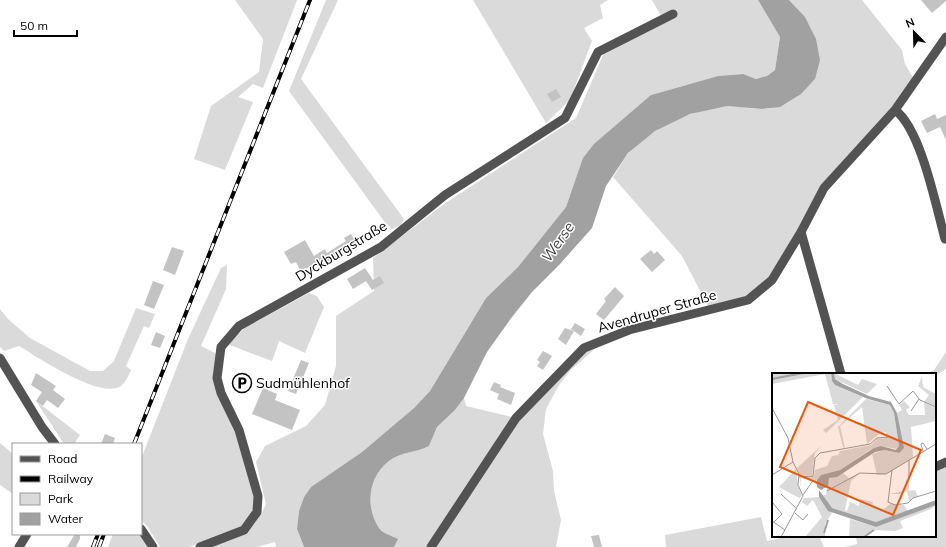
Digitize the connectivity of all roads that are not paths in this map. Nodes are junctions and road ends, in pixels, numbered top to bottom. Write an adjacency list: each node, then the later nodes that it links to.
1 (673, 14): 15 (street, Dyckburgstraße)
2 (946, 37): 3 (street, Avendruper Straße)
3 (895, 110): 4 (street, Avendruper Straße); 5 (street)
4 (801, 232): 7 (street); 16 (street, Avendruper Straße)
5 (945, 239)
6 (0, 358): 8 (street)
7 (842, 373)
8 (54, 443)
9 (946, 462): 10 (street)
10 (936, 467)
11 (142, 530): 14 (street)
12 (26, 535): 13 (street)
13 (19, 547)
14 (154, 547)
15 (200, 547)
16 (431, 547)

